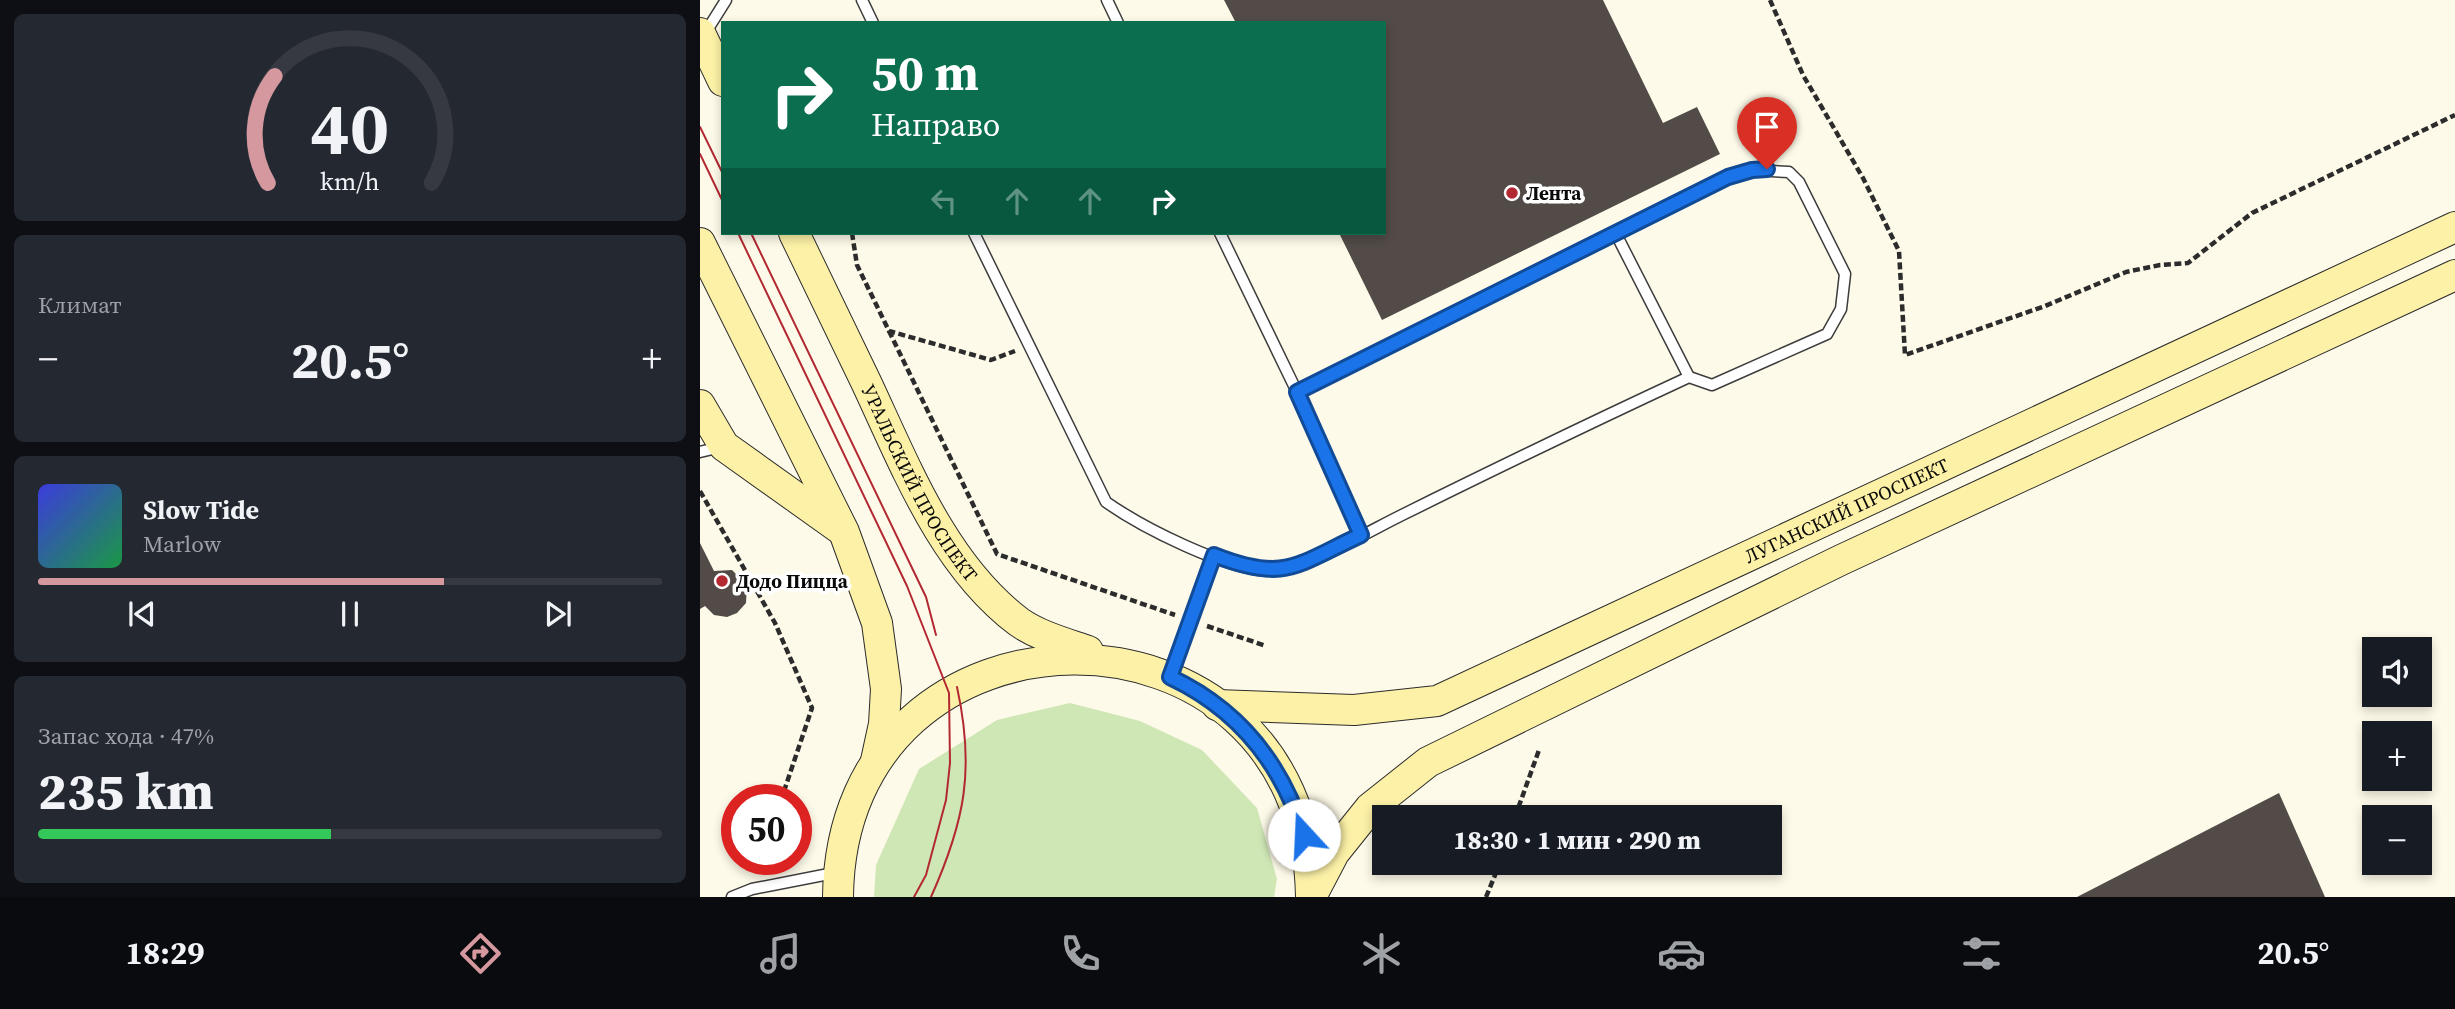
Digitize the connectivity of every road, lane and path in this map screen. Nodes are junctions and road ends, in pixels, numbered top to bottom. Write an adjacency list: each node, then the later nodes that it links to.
1 (726, 0): 7 (lane)
2 (862, 0): 5 (lane)
3 (1107, 0): 6 (lane)
4 (1770, 0): 9 (path)
5 (872, 21)
6 (1117, 21)
7 (701, 35): 8 (main road)
8 (721, 77)
9 (2455, 115)
10 (2455, 227): 32 (main road, ЛУГАНСКИЙ ПРОСПЕКТ)
11 (1615, 232): 20 (lane); 20 (lane); 21 (lane)
12 (795, 235): 30 (main road, УРАЛЬСКИЙ ПРОСПЕКТ)
13 (852, 235): 18 (path)
14 (975, 235): 19 (lane)
15 (1221, 235): 21 (lane)
16 (700, 243): 25 (main road)
17 (2455, 275): 40 (main road)
18 (889, 331): 19 (path); 28 (path)
19 (1029, 346): 27 (lane)
20 (1689, 377): 26 (lane)
21 (1297, 392): 26 (lane)
22 (700, 405): 23 (main road)
23 (712, 449): 25 (main road)
24 (700, 491): 35 (path)
25 (844, 532): 34 (main road)
26 (1361, 535): 27 (lane)
27 (1214, 555): 28 (lane)
28 (1191, 620): 29 (path); 31 (lane)
29 (1266, 646)
30 (1118, 661): 31 (main road); 34 (main road)
31 (1170, 677): 32 (main road)
32 (1217, 705): 40 (main road)
33 (1539, 750): 36 (path)
34 (874, 768): 38 (main road)
35 (786, 784)
36 (1519, 805)
37 (1495, 875): 41 (path)
38 (835, 889): 39 (lane)
39 (732, 897)
40 (1311, 897)
41 (1486, 897)

